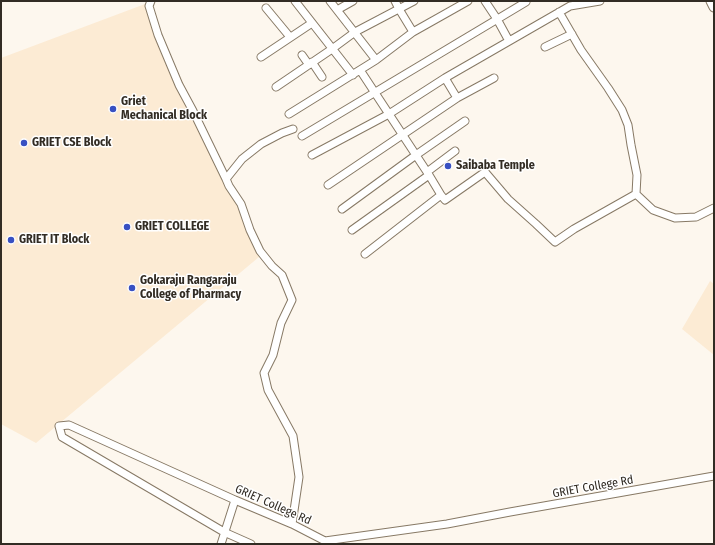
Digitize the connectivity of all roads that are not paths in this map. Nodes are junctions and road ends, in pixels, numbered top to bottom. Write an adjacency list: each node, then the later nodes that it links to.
1 (151, 1): 48 (street)
2 (295, 1): 18 (street)
3 (330, 1): 15 (street)
4 (353, 1): 15 (street)
5 (395, 1): 14 (street)
6 (414, 1): 14 (street)
7 (468, 1): 20 (street)
8 (485, 1): 17 (street)
9 (600, 1): 16 (street)
10 (711, 1): 12 (main road)
11 (526, 2): 17 (street)
12 (714, 7)
13 (266, 8): 22 (street)
14 (399, 9): 19 (street); 20 (street)
15 (337, 10): 19 (street)
16 (560, 12): 21 (street); 23 (street)
17 (497, 19): 23 (street); 36 (street)
18 (312, 23): 22 (street); 25 (street)
19 (355, 32): 25 (street); 28 (street)
20 (413, 32): 28 (street)
21 (572, 34): 24 (street); 50 (street)
22 (290, 37): 27 (street)
23 (509, 41): 33 (street)
24 (545, 47)
25 (332, 49): 29 (street); 31 (street)
26 (302, 55): 29 (street)
27 (260, 57)
28 (376, 60): 30 (street)
29 (310, 64): 32 (street); 35 (street)
30 (360, 70): 31 (street); 36 (street)
31 (352, 75): 38 (street)
32 (322, 77)
33 (445, 78): 37 (street); 39 (street)
34 (494, 78): 37 (street)
35 (276, 87)
36 (375, 92): 39 (street); 43 (street)
37 (457, 98): 42 (street)
38 (289, 114)
39 (389, 114): 42 (street); 45 (street)
40 (466, 120): 46 (street)
41 (293, 129): 48 (street)
42 (403, 135): 46 (street); 49 (street)
43 (302, 136)
44 (455, 151): 47 (street)
45 (312, 155)
46 (416, 155): 47 (street); 53 (street)
47 (428, 174): 51 (street); 54 (street)
48 (226, 179): 58 (street)
49 (328, 185)
50 (636, 194): 51 (street); 52 (street)
51 (441, 195): 55 (street)
52 (714, 208)
53 (342, 209)
54 (352, 230)
55 (364, 254)
56 (714, 476): 60 (street, GRIET College Rd)
57 (235, 500): 58 (street, GRIET College Rd); 59 (street); 59 (street, GRIET College Rd)
58 (292, 524): 60 (street, GRIET College Rd)
59 (224, 532): 61 (street); 62 (street, GRIET College Rd)
60 (325, 542)
61 (221, 544)
62 (251, 544)

